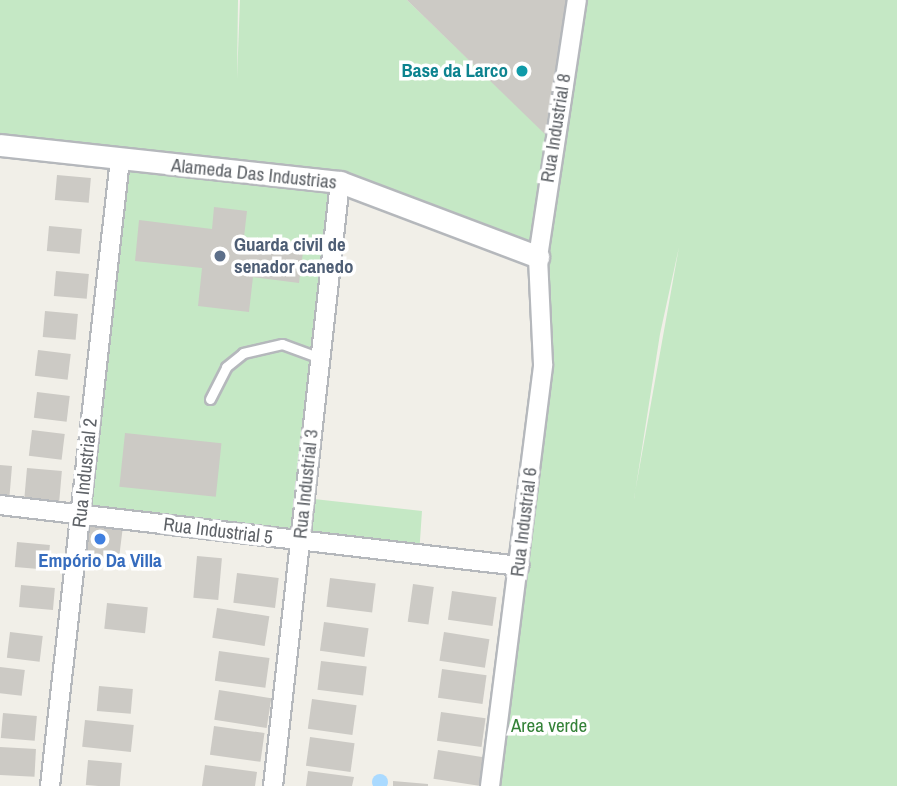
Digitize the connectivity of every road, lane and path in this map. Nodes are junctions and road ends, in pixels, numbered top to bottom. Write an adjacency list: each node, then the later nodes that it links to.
1 (577, 0): 5 (street, Rua Industrial 8)
2 (0, 145): 3 (street, Alameda Das Industrias)
3 (120, 159): 4 (street, Alameda Das Industrias); 9 (street, Rua Industrial 2)
4 (340, 182): 5 (street, Alameda Das Industrias); 6 (street, Rua Industrial 3)
5 (538, 257): 11 (street, Rua Industrial 6)
6 (320, 358): 7 (lane); 10 (street, Rua Industrial 3)
7 (210, 399)
8 (0, 505): 9 (street, Rua Industrial 5)
9 (81, 515): 10 (street, Rua Industrial 5); 12 (street, Rua Industrial 2)
10 (300, 541): 11 (street, Rua Industrial 5); 13 (street, Rua Industrial 3)
11 (519, 566): 14 (street, Rua Industrial 6)
12 (50, 786)
13 (273, 786)
14 (490, 786)

